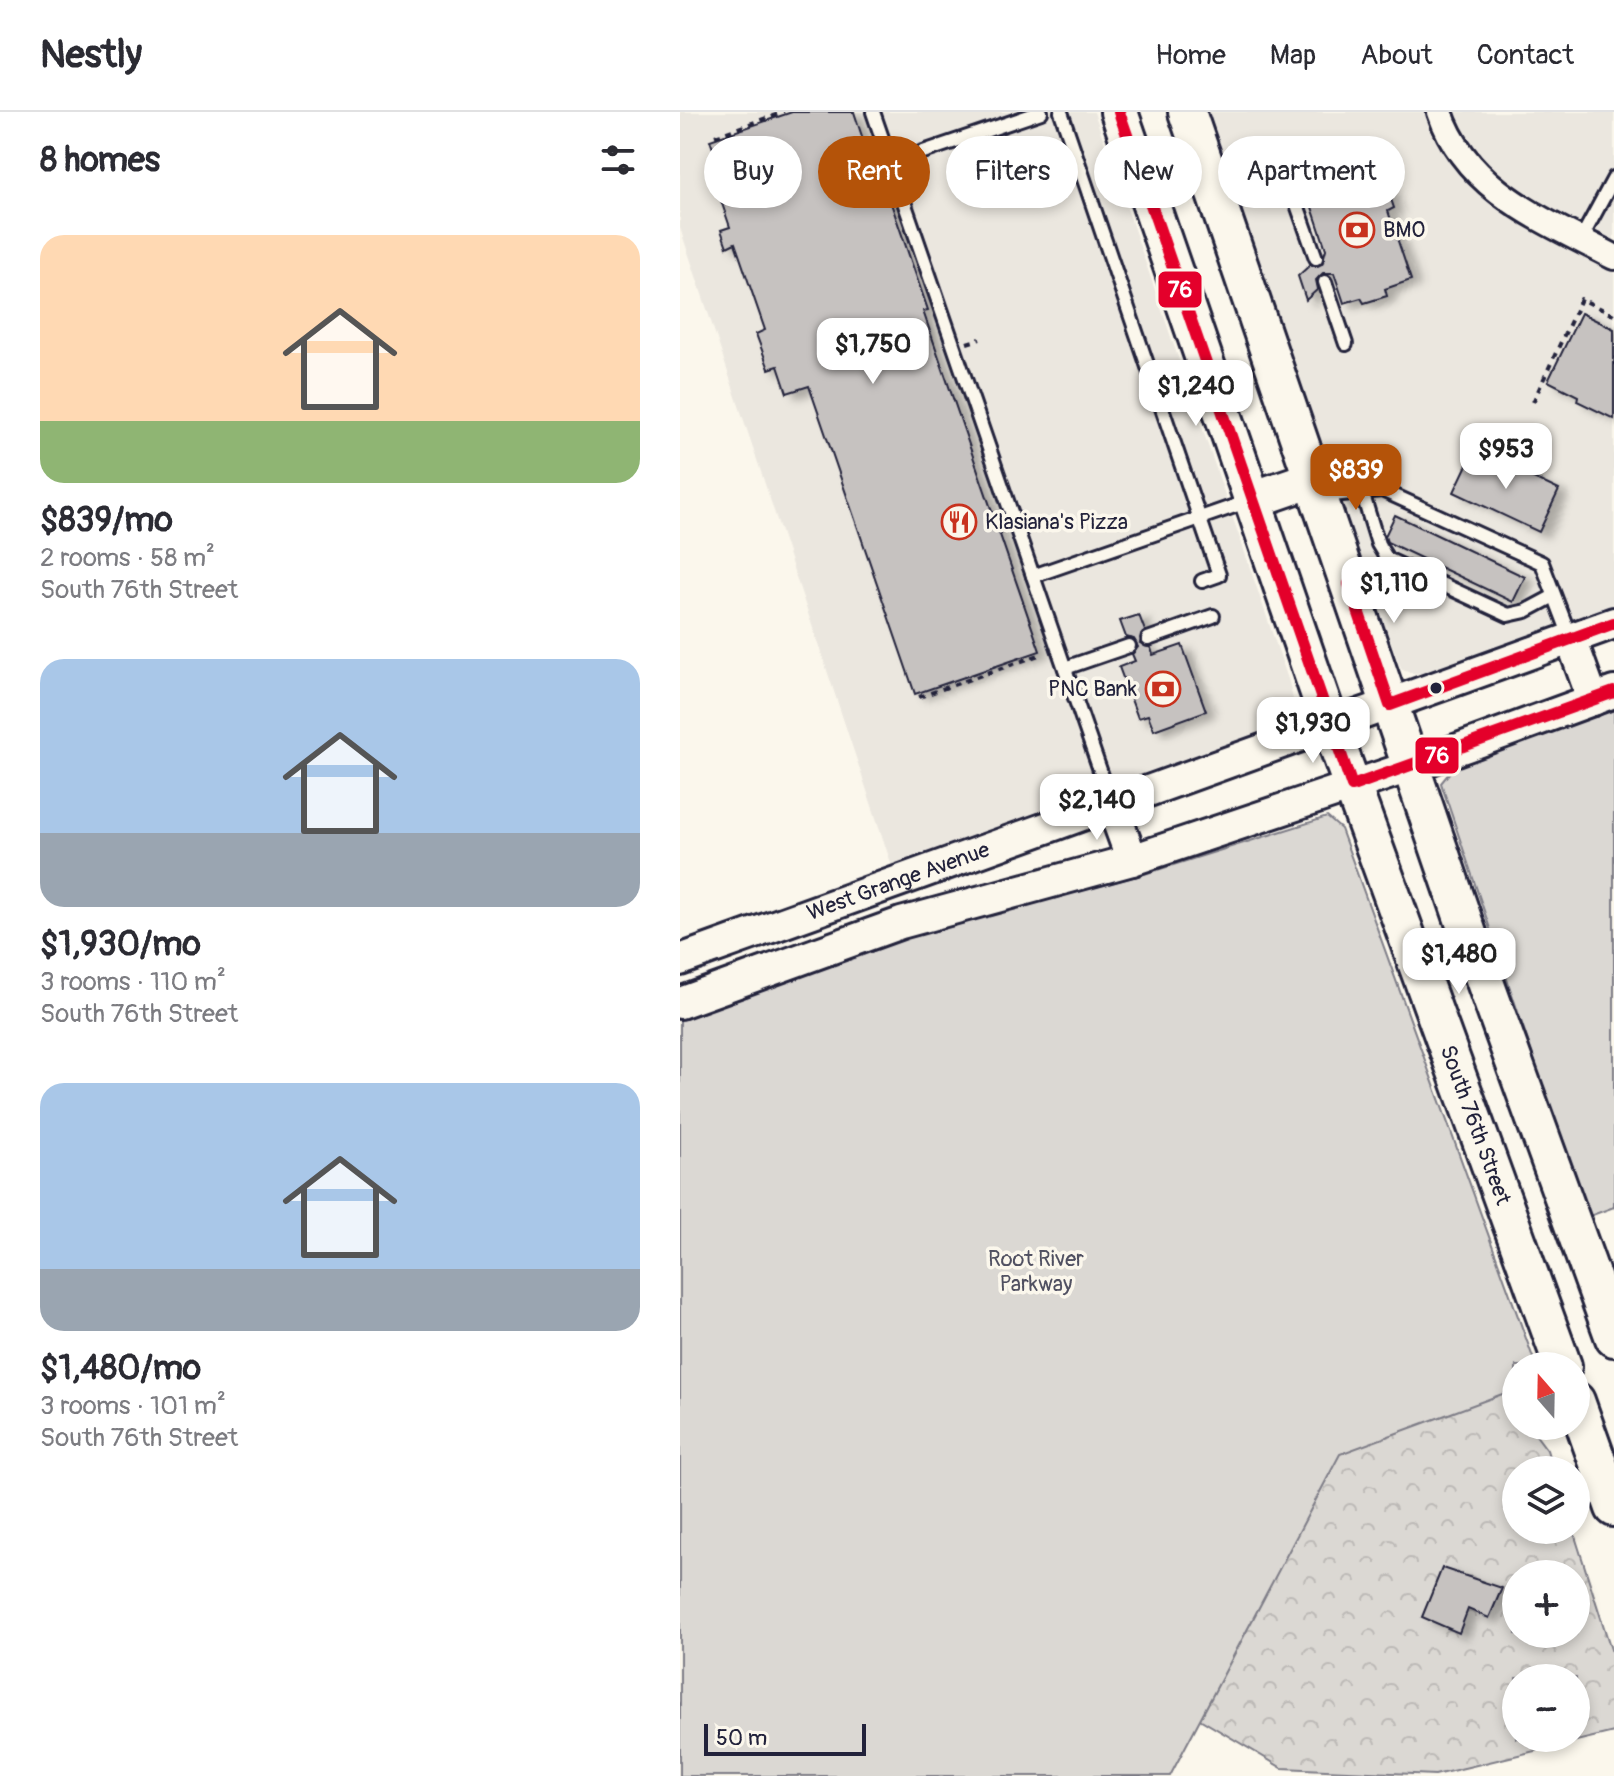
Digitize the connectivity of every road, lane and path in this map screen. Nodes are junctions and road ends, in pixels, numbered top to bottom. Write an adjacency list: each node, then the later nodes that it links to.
1 (784, 112): 8 (path)
2 (873, 112): 9 (lane)
3 (1041, 112): 10 (lane)
4 (1061, 112): 24 (lane)
5 (1119, 112): 23 (main road, South 76th Street)
6 (1187, 112): 21 (main road)
7 (1440, 112): 14 (street)
8 (715, 136)
9 (881, 136)
10 (930, 150)
11 (1614, 178): 14 (lane)
12 (906, 208): 25 (lane)
13 (1298, 208): 16 (lane)
14 (1581, 239): 15 (street)
15 (1614, 257)
16 (1316, 258)
17 (1325, 282): 19 (lane)
18 (1614, 315): 20 (path)
19 (1346, 344)
20 (1533, 402)
21 (1316, 488): 22 (lane); 23 (main road); 37 (main road)
22 (1362, 492): 27 (lane); 27 (lane)
23 (1252, 500): 24 (lane); 38 (main road, South 76th Street)
24 (1200, 518): 25 (lane); 26 (lane)
25 (1033, 576): 34 (lane)
26 (1202, 581)
27 (1554, 596): 32 (lane)
28 (1213, 616): 31 (lane)
29 (1614, 623): 32 (street, West Grange Avenue)
30 (1038, 639): 36 (path)
31 (1148, 639)
32 (1571, 639): 35 (street); 37 (street, West Grange Avenue)
33 (1129, 646): 34 (lane)
34 (1065, 668): 41 (lane)
35 (1603, 696): 39 (street, West Grange Avenue)
36 (919, 697)
37 (1390, 705): 38 (street, West Grange Avenue); 39 (main road)
38 (1330, 725): 40 (main road, South 76th Street); 41 (street, West Grange Avenue)
39 (1412, 766): 40 (street, West Grange Avenue); 43 (main road)
40 (1352, 786): 42 (street, West Grange Avenue); 45 (main road, South 76th Street)
41 (1112, 805): 42 (street); 44 (street, West Grange Avenue)
42 (1132, 860): 46 (street, West Grange Avenue)
43 (1476, 957): 45 (main road); 47 (main road)
44 (680, 960)
45 (1421, 978): 48 (main road, South 76th Street)
46 (680, 1003)
47 (1614, 1338)
48 (1558, 1352)
49 (1590, 1429): 50 (main road)
50 (1606, 1460): 51 (main road)
51 (1614, 1508)

